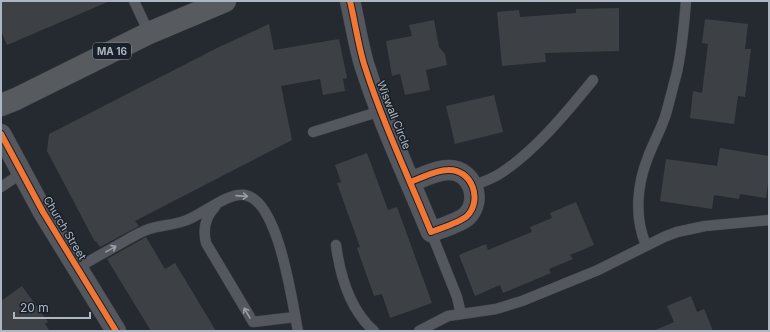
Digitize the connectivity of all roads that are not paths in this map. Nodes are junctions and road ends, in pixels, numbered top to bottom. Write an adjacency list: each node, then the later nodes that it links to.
1 (134, 1): 5 (lane)
2 (225, 1): 5 (main road, MA 16)
3 (350, 1): 8 (street, Wiswall Circle)
4 (686, 1): 19 (lane)
5 (149, 33): 7 (main road, MA 16)
6 (593, 80): 13 (lane)
7 (1, 105)
8 (381, 111): 9 (lane); 12 (street, Wiswall Circle)
9 (313, 132)
10 (1, 134): 11 (street, Church Street)
11 (22, 173): 14 (lane); 20 (street, Church Street)
12 (410, 182): 13 (street); 17 (street, Wiswall Circle)
13 (473, 186): 17 (street)
14 (1, 187)
15 (219, 203): 20 (lane, one-way to 15); 22 (lane, one-way to 22); 22 (lane, one-way to 15)
16 (769, 220): 19 (lane)
17 (430, 232): 21 (lane)
18 (336, 245): 25 (lane)
19 (646, 245): 21 (lane)
20 (77, 268): 23 (street, Church Street)
21 (461, 314): 26 (lane)
22 (295, 317): 24 (lane)
23 (116, 331)
24 (298, 331)
25 (374, 331)
26 (419, 331)

